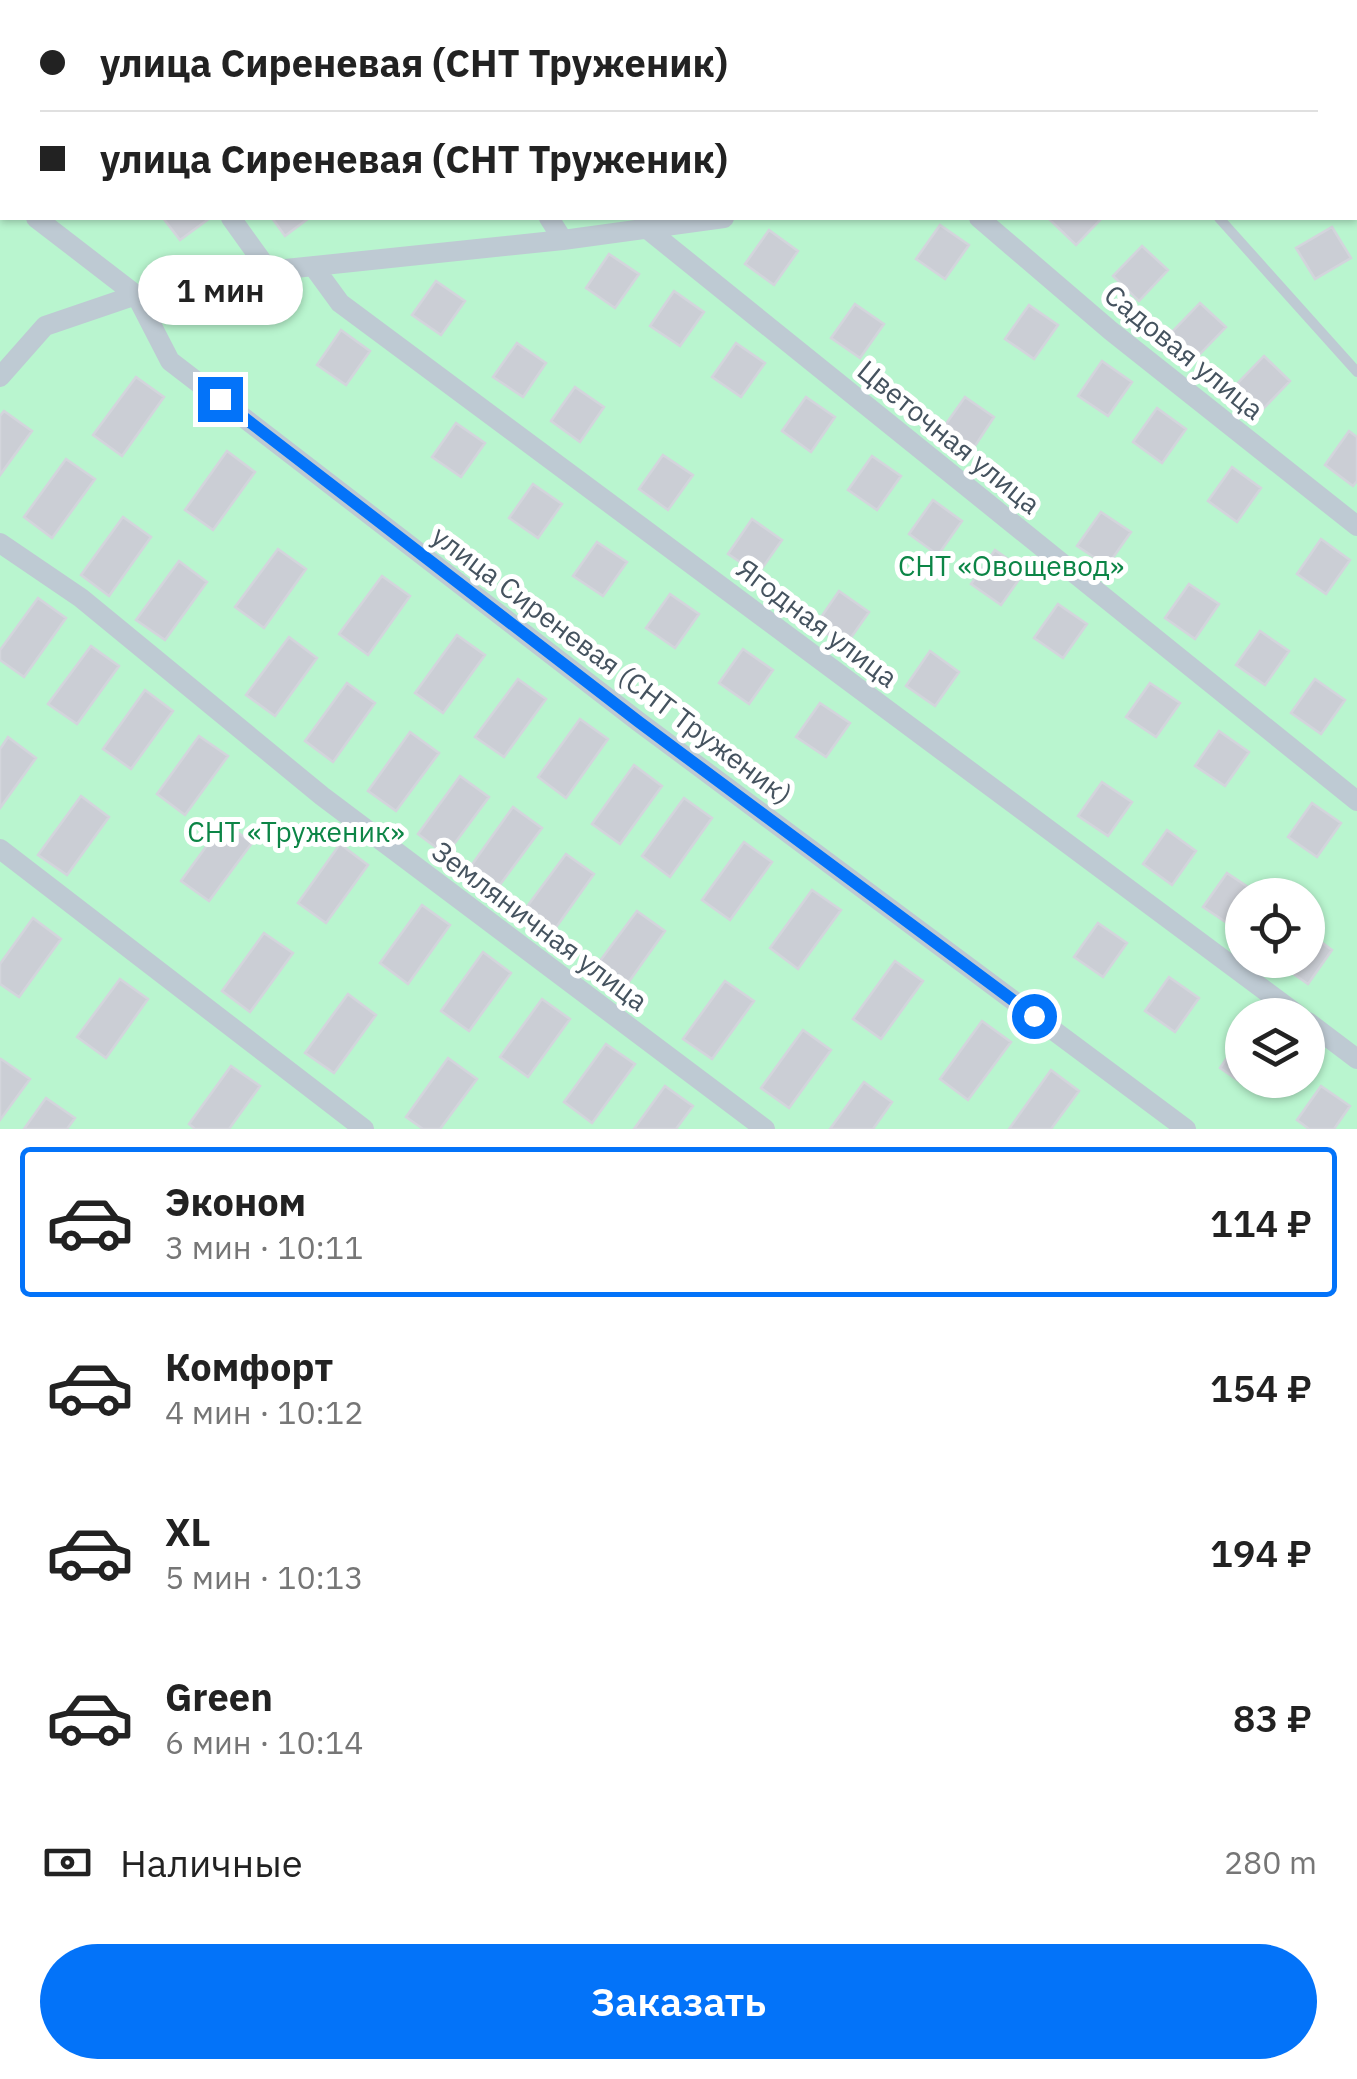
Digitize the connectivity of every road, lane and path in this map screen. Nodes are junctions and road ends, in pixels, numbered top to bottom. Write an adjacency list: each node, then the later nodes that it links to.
1 (39, 220): 11 (street, улица Сиреневая (СНТ Труженик))
2 (232, 220): 10 (street)
3 (549, 220): 8 (street)
4 (708, 220): 7 (street)
5 (981, 220): 14 (street, Садовая улица)
6 (1221, 220): 12 (lane)
7 (646, 228): 8 (street); 16 (street, Цветочная улица)
8 (562, 240): 9 (street)
9 (313, 266): 10 (street); 18 (street, Ягодная улица)
10 (269, 271): 11 (street)
11 (136, 295): 13 (street); 23 (street, улица Сиреневая (СНТ Труженик))
12 (1357, 372)
13 (0, 378)
14 (1357, 526)
15 (0, 544): 22 (street, Земляничная улица)
16 (1357, 800)
17 (0, 849): 21 (street)
18 (1275, 998)
19 (1325, 1035): 20 (street)
20 (1357, 1059)
21 (364, 1129)
22 (766, 1129)
23 (1186, 1129)

